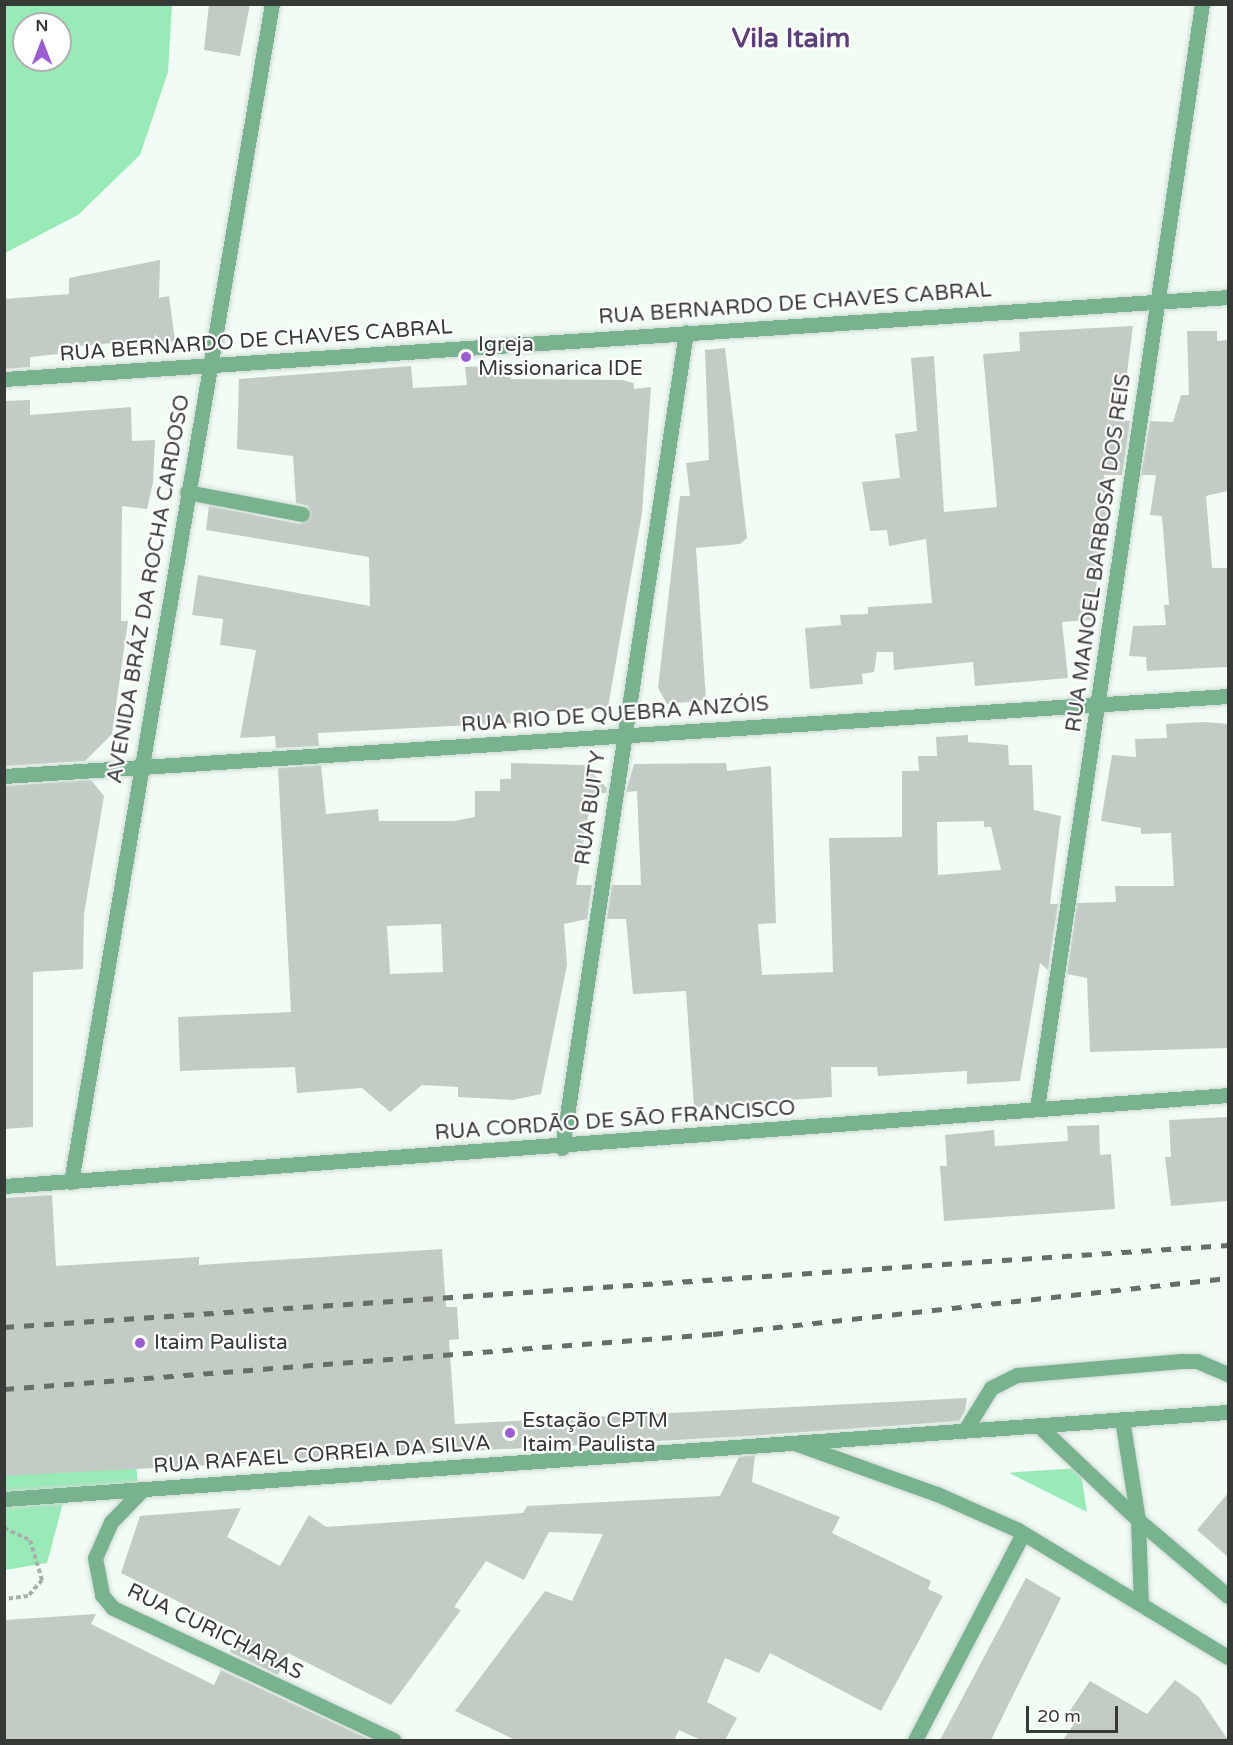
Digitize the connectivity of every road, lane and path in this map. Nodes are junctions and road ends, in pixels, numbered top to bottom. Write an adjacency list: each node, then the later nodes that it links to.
1 (272, 4): 6 (street, AVENIDA BRÁZ DA ROCHA CARDOSO)
2 (1202, 4): 4 (street, RUA MANOEL BARBOSA DOS REIS)
3 (1228, 297): 4 (street, RUA BERNARDO DE CHAVES CABRAL)
4 (1157, 302): 5 (street, RUA BERNARDO DE CHAVES CABRAL); 11 (street, RUA MANOEL BARBOSA DOS REIS)
5 (686, 332): 6 (street, RUA BERNARDO DE CHAVES CABRAL); 12 (street, RUA BUITY)
6 (210, 366): 7 (street, RUA BERNARDO DE CHAVES CABRAL); 8 (street, AVENIDA BRÁZ DA ROCHA CARDOSO)
7 (4, 379)
8 (187, 492): 9 (street); 13 (street, AVENIDA BRÁZ DA ROCHA CARDOSO)
9 (302, 514)
10 (1228, 696): 11 (street, RUA RIO DE QUEBRA ANZÓIS)
11 (1097, 705): 12 (street, RUA RIO DE QUEBRA ANZÓIS); 16 (street, RUA MANOEL BARBOSA DOS REIS)
12 (623, 736): 13 (street, RUA RIO DE QUEBRA ANZÓIS); 17 (street, RUA BUITY)
13 (138, 767): 14 (street, RUA RIO DE QUEBRA ANZÓIS); 18 (street, AVENIDA BRÁZ DA ROCHA CARDOSO)
14 (4, 776)
15 (1228, 1095): 16 (street, RUA CORDÃO DE SÃO FRANCISCO)
16 (1037, 1108): 17 (street, RUA CORDÃO DE SÃO FRANCISCO)
17 (562, 1148): 18 (street, RUA CORDÃO DE SÃO FRANCISCO)
18 (71, 1182): 19 (street, RUA CORDÃO DE SÃO FRANCISCO)
19 (4, 1186)
20 (4, 1241): 21 (path)
21 (4, 1260)
22 (1228, 1374): 26 (street)
23 (1228, 1412): 24 (street, RUA RAFAEL CORREIA DA SILVA)
24 (1122, 1419): 25 (street, RUA RAFAEL CORREIA DA SILVA); 30 (street)
25 (1038, 1425): 26 (street, RUA RAFAEL CORREIA DA SILVA); 30 (street)
26 (965, 1430): 27 (street, RUA RAFAEL CORREIA DA SILVA)
27 (791, 1442): 28 (street, RUA RAFAEL CORREIA DA SILVA); 32 (street)
28 (143, 1489): 29 (street, RUA RAFAEL CORREIA DA SILVA); 37 (street, RUA CURICHARAS)
29 (4, 1499)
30 (1138, 1520): 33 (street); 35 (street)
31 (4, 1528): 34 (path)
32 (1023, 1533): 35 (street); 38 (street)
33 (1228, 1596)
34 (4, 1599)
35 (1140, 1604): 36 (street)
36 (1228, 1657)
37 (393, 1740)
38 (915, 1740)

